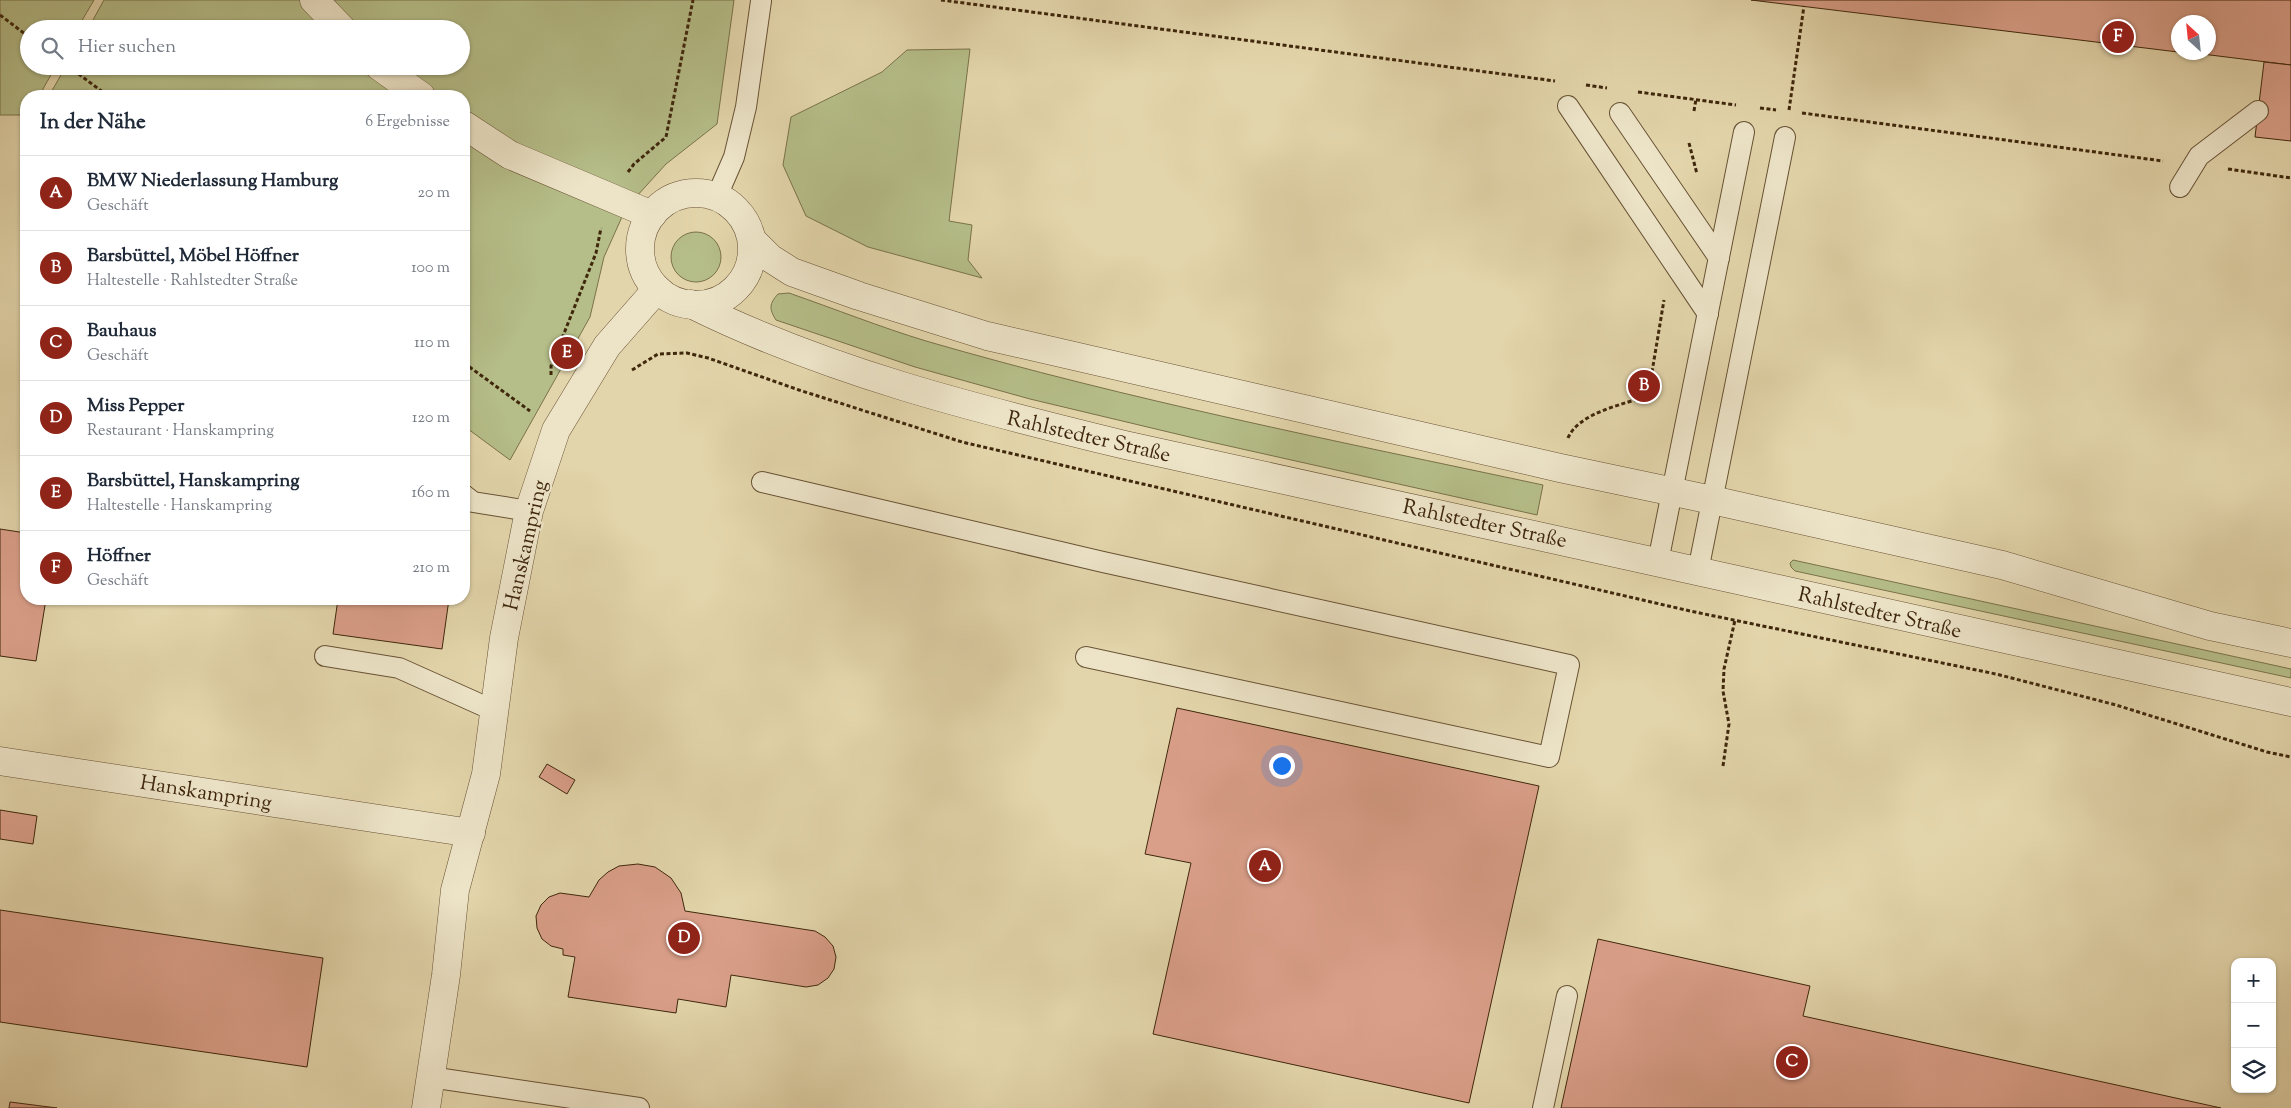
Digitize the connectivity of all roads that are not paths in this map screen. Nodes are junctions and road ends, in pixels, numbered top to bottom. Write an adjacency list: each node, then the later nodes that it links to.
1 (314, 0): 3 (street)
2 (762, 1): 13 (lane)
3 (333, 20)
4 (392, 75): 5 (street)
5 (413, 90)
6 (1568, 106): 19 (lane)
7 (2258, 110): 12 (lane)
8 (1620, 113): 16 (lane)
9 (470, 129): 14 (street)
10 (1744, 132): 16 (lane)
11 (1785, 137): 23 (lane)
12 (2180, 187)
13 (717, 196): 14 (street, Rahlstedter Straße); 15 (street, Rahlstedter Straße)
14 (652, 215): 17 (street, Rahlstedter Straße)
15 (752, 240): 18 (street, Rahlstedter Straße); 21 (street, Rahlstedter Straße)
16 (1719, 258): 19 (lane)
17 (657, 289): 18 (street, Rahlstedter Straße); 24 (street, Hanskampring)
18 (691, 304): 25 (street, Rahlstedter Straße)
19 (1708, 314): 21 (lane)
20 (762, 482): 29 (lane)
21 (1672, 491): 23 (street, Rahlstedter Straße); 25 (lane)
22 (470, 500): 24 (lane)
23 (1712, 500): 26 (lane); 27 (street, Rahlstedter Straße)
24 (530, 511): 31 (street, Hanskampring)
25 (1658, 562): 26 (street, Rahlstedter Straße)
26 (1698, 571): 30 (street, Rahlstedter Straße)
27 (2291, 643)
28 (325, 656): 31 (lane)
29 (1086, 657)
30 (2291, 702)
31 (495, 711): 33 (street, Hanskampring)
32 (0, 761): 33 (street, Hanskampring)
33 (471, 833): 35 (street, Hanskampring)
34 (1567, 996): 38 (lane)
35 (430, 1077): 36 (street, Hanskampring); 37 (lane)
36 (426, 1108)
37 (639, 1108)
38 (1543, 1108)

